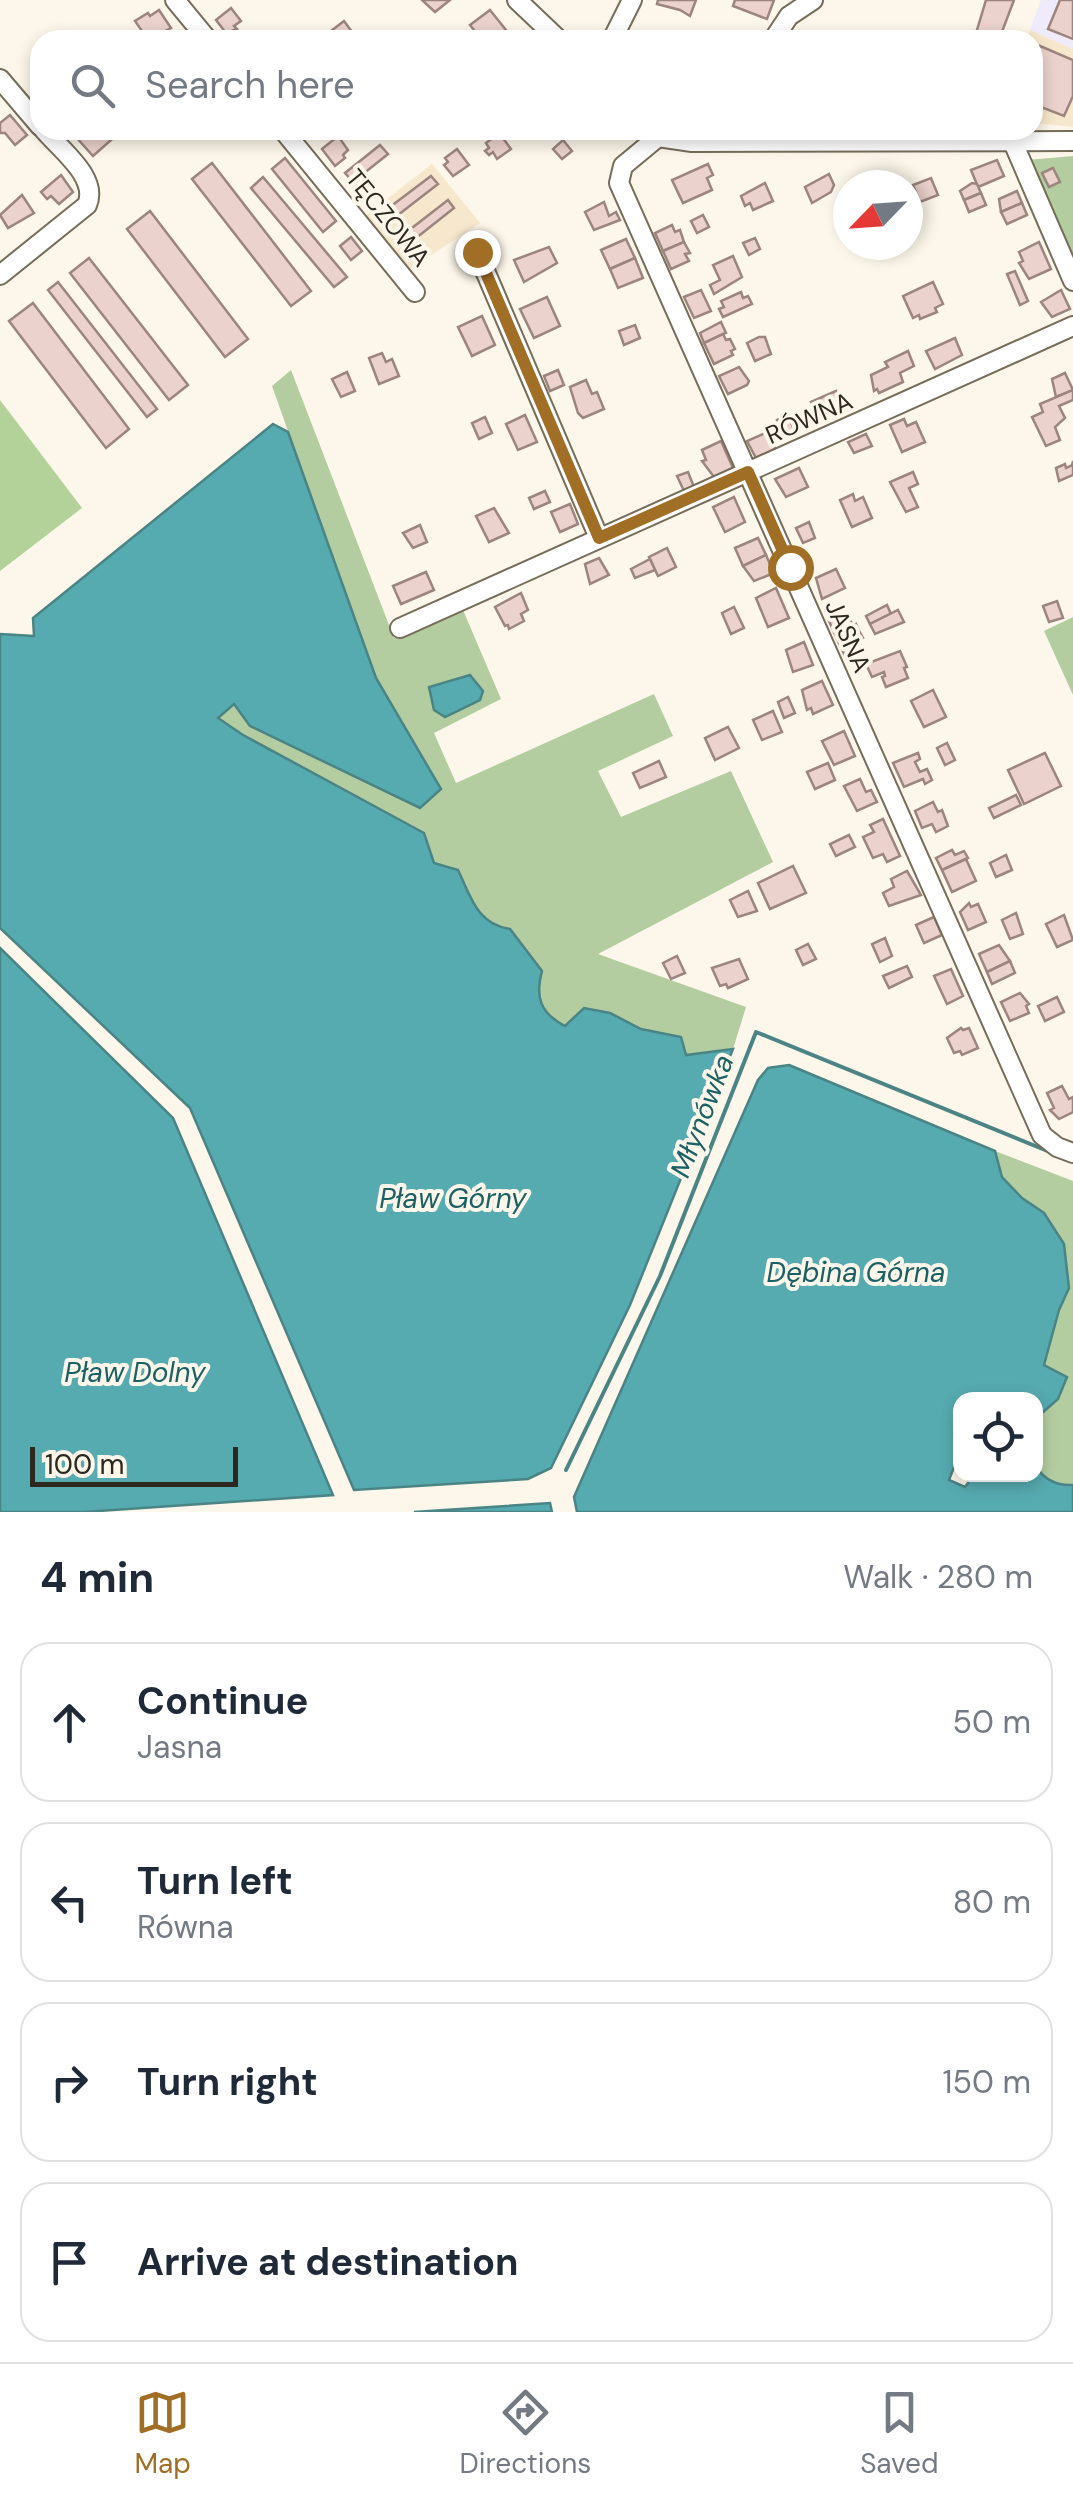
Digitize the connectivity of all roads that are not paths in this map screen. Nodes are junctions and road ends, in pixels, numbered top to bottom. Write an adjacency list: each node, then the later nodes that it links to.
1 (175, 0): 5 (street)
2 (517, 0): 6 (street)
3 (632, 0): 7 (street)
4 (813, 0): 8 (street)
5 (200, 30)
6 (548, 30)
7 (620, 30)
8 (780, 30)
9 (0, 80): 10 (street)
10 (30, 114)
11 (52, 140): 17 (street)
12 (291, 140): 19 (street, TĘCZOWA)
13 (648, 140): 21 (street, JASNA)
14 (1012, 140): 15 (street); 18 (street)
15 (1073, 141)
16 (477, 252): 22 (street)
17 (0, 275)
18 (1073, 280)
19 (415, 292)
20 (1073, 326): 21 (street, RÓWNA)
21 (748, 472): 22 (street, RÓWNA); 24 (street, JASNA)
22 (599, 538): 23 (street, RÓWNA)
23 (400, 628)
24 (1073, 1154)

